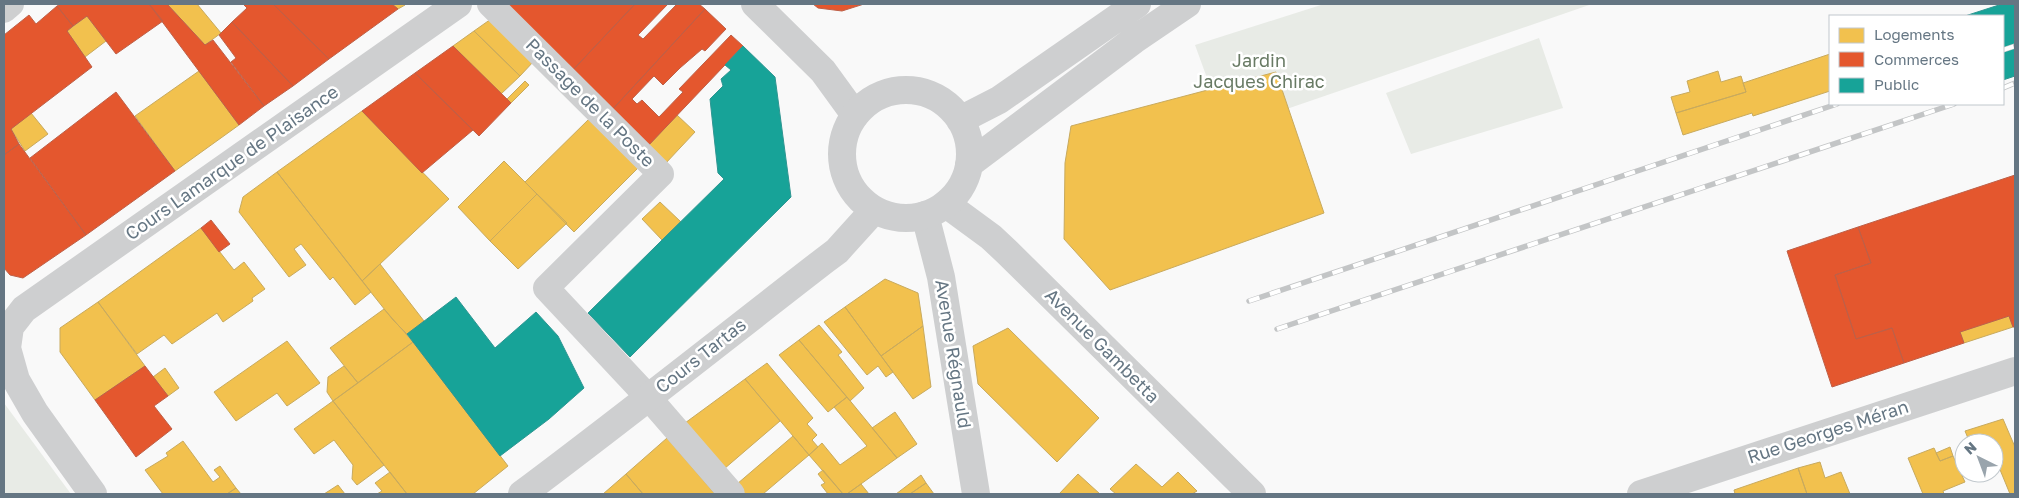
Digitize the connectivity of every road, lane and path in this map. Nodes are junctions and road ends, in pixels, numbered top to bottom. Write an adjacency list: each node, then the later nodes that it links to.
1 (11, 4): 7 (street)
2 (458, 4): 13 (street, Cours Lamarque de Plaisance)
3 (490, 4): 15 (street, Passage de la Poste)
4 (755, 4): 8 (street)
5 (1137, 4): 9 (street)
6 (1187, 4): 10 (street)
7 (4, 10)
8 (855, 115): 9 (street); 11 (street)
9 (960, 120): 10 (street)
10 (969, 164): 12 (street)
11 (874, 210): 12 (street); 15 (street, Cours Tartas)
12 (936, 210): 19 (street, Avenue Régnauld); 20 (street, Avenue Gambetta)
13 (6, 325): 16 (street)
14 (2015, 372): 21 (street, Rue Georges Méran)
15 (648, 397): 17 (street, Cours Tartas); 18 (street)
16 (93, 494)
17 (522, 494)
18 (732, 494)
19 (976, 494)
20 (1252, 494)
21 (1641, 494)

